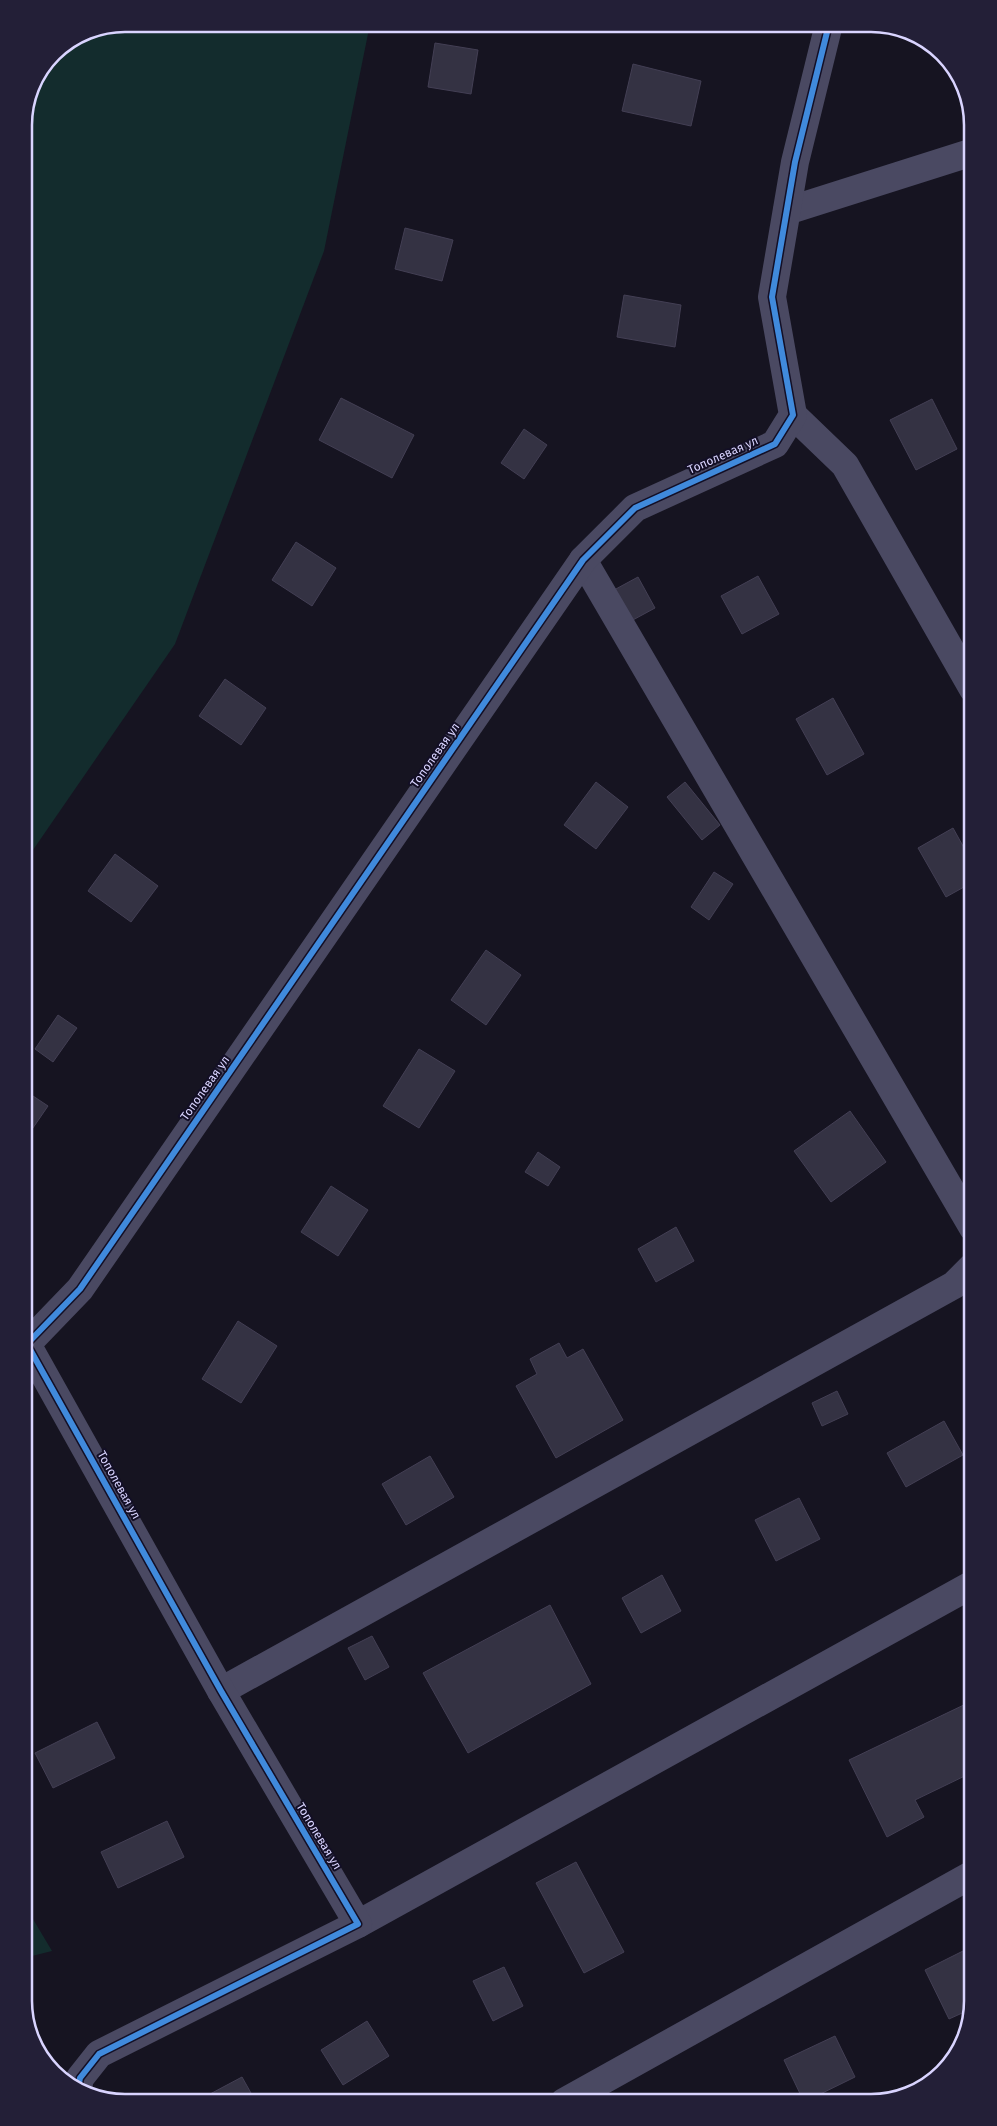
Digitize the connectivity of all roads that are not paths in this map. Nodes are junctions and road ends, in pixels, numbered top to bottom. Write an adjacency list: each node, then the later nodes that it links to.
1 (827, 33): 3 (street)
2 (964, 155): 3 (street)
3 (787, 211): 4 (street)
4 (793, 415): 5 (street, Тополевая ул); 6 (street)
5 (583, 560): 7 (street); 9 (street, Тополевая ул)
6 (964, 673)
7 (964, 1213)
8 (964, 1275): 12 (street)
9 (32, 1338)
10 (32, 1355): 12 (street, Тополевая ул)
11 (964, 1589): 14 (street)
12 (221, 1691): 14 (street, Тополевая ул)
13 (964, 1879): 16 (street)
14 (358, 1924): 15 (street)
15 (79, 2081)
16 (579, 2094)

